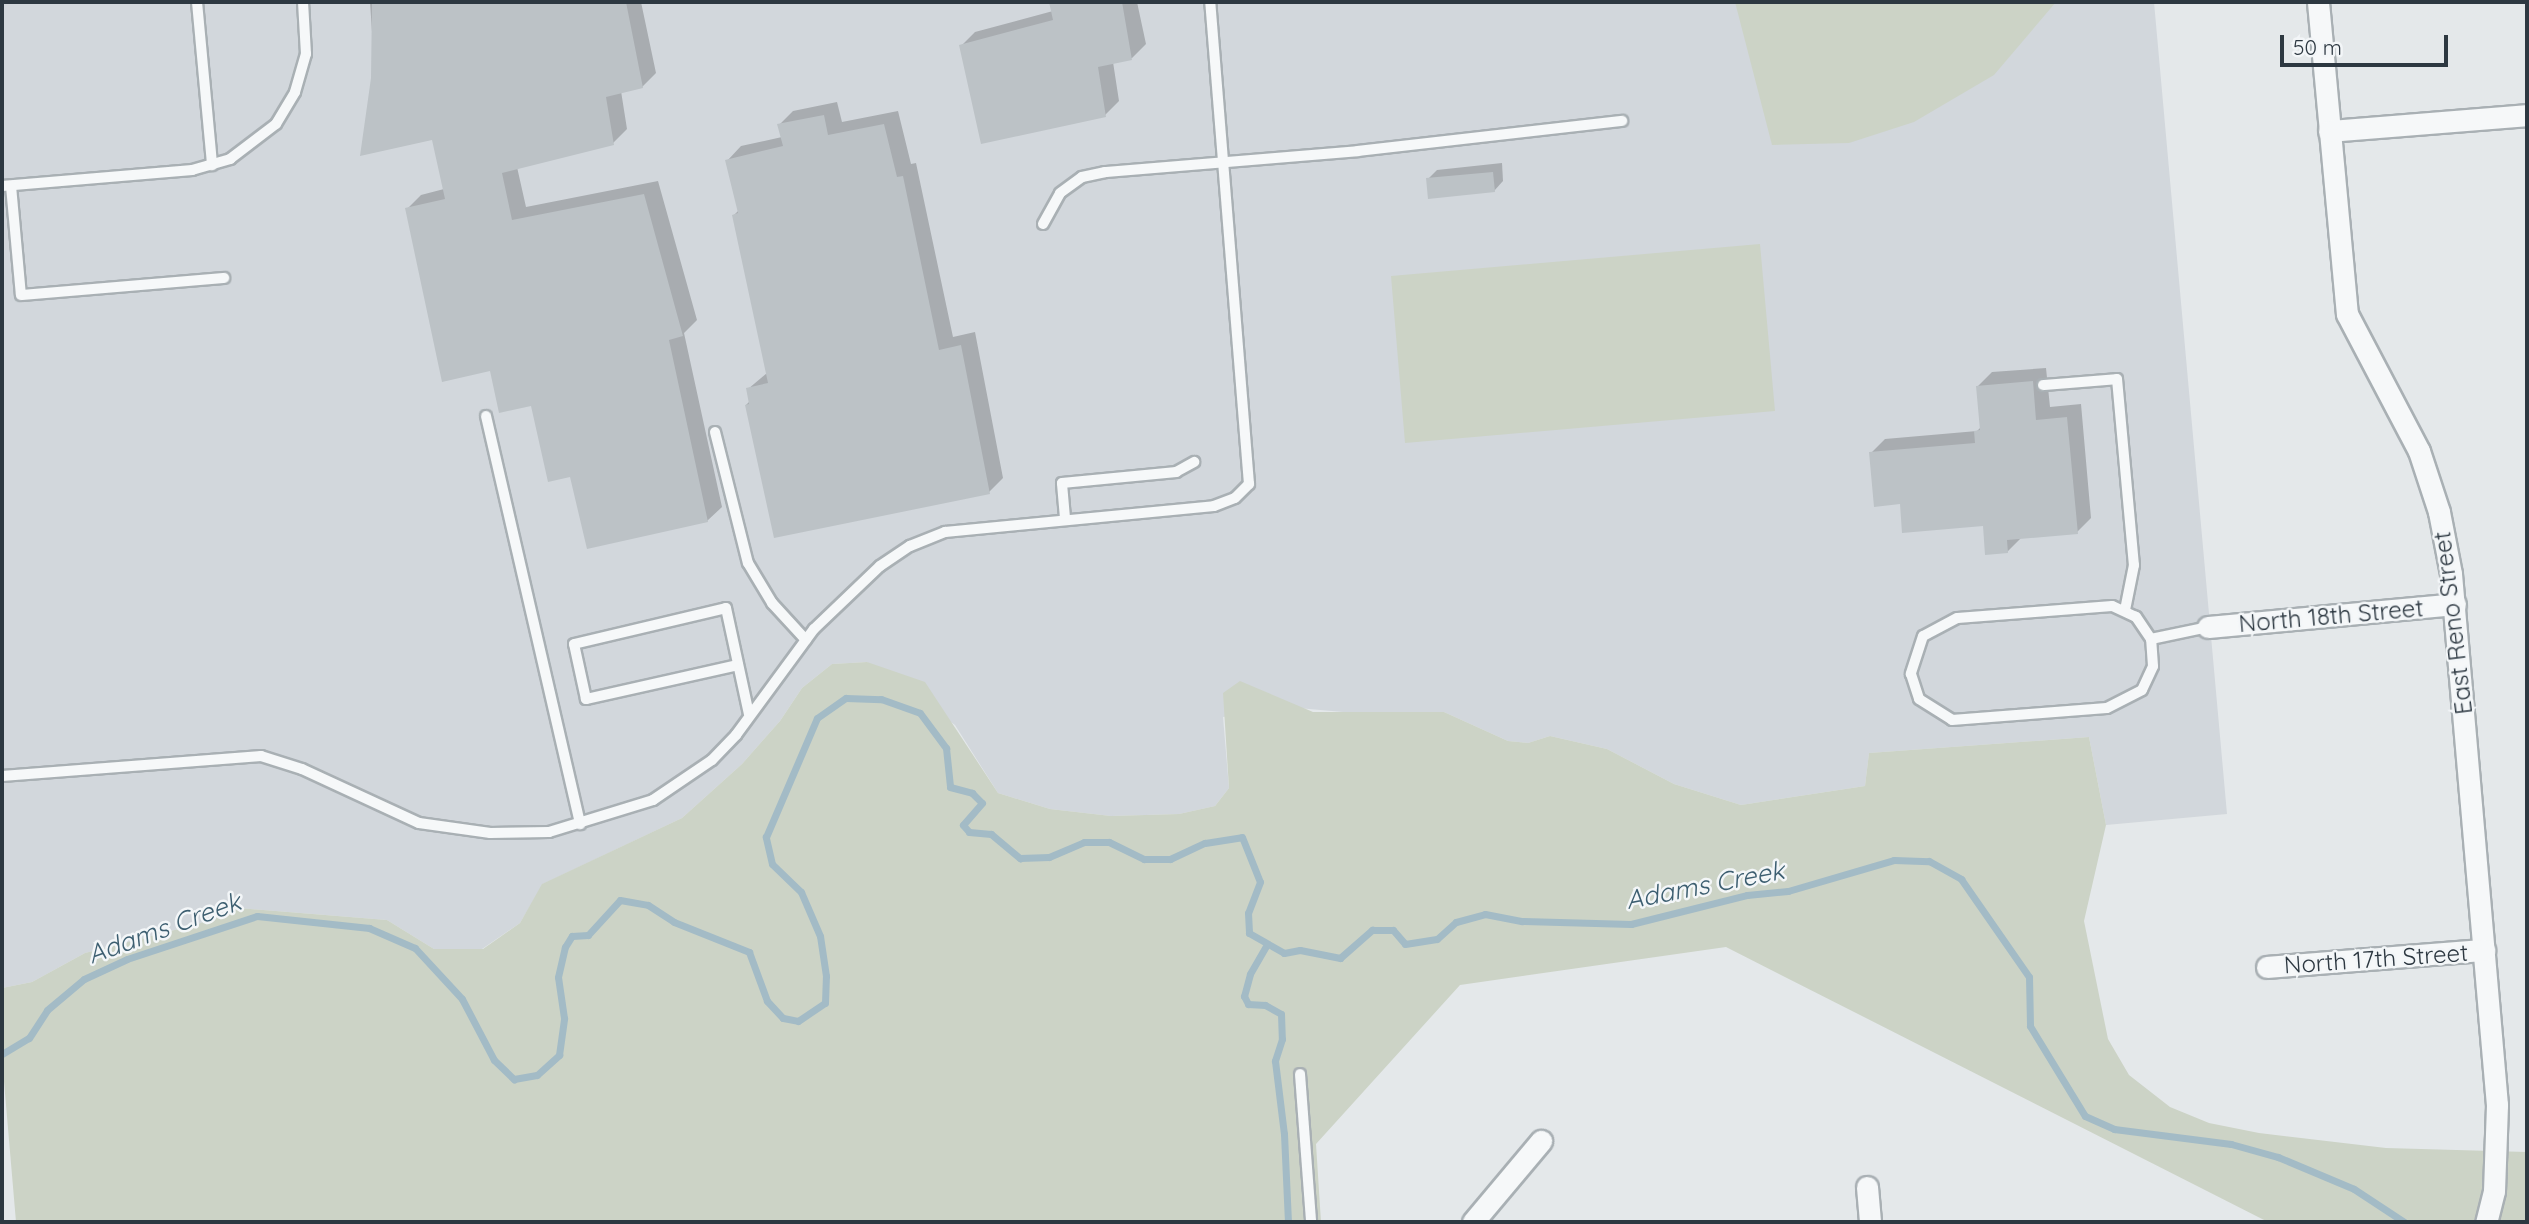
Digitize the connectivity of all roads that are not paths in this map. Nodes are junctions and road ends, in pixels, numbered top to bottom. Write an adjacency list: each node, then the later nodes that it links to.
1 (197, 2): 9 (lane)
2 (303, 2): 9 (lane)
3 (1210, 2): 8 (lane)
4 (2318, 2): 7 (street, East Reno Street)
5 (2527, 115): 7 (street)
6 (1622, 121): 8 (lane)
7 (2329, 131): 18 (street, East Reno Street)
8 (1224, 161): 11 (lane); 17 (lane)
9 (212, 165): 10 (lane)
10 (6, 186): 12 (lane)
11 (1043, 224)
12 (224, 278)
13 (2043, 385): 19 (lane)
14 (486, 416): 26 (lane)
15 (715, 432): 22 (lane)
16 (1194, 462): 17 (lane)
17 (1065, 518): 22 (lane)
18 (2455, 604): 20 (street, North 18th Street); 27 (street, East Reno Street)
19 (2125, 610): 21 (lane); 21 (lane)
20 (2208, 627): 21 (lane)
21 (2151, 639)
22 (806, 640): 24 (lane)
23 (738, 665): 23 (lane); 24 (lane)
24 (750, 714): 26 (lane)
25 (2, 776): 26 (lane)
26 (580, 824)
27 (2484, 950): 28 (street, North 17th Street); 35 (street, East Reno Street)
28 (2267, 967)
29 (1300, 1074): 32 (lane)
30 (1541, 1141): 33 (street)
31 (1867, 1187): 34 (street)
32 (1311, 1222)
33 (1473, 1222)
34 (1870, 1222)
35 (2486, 1222)

